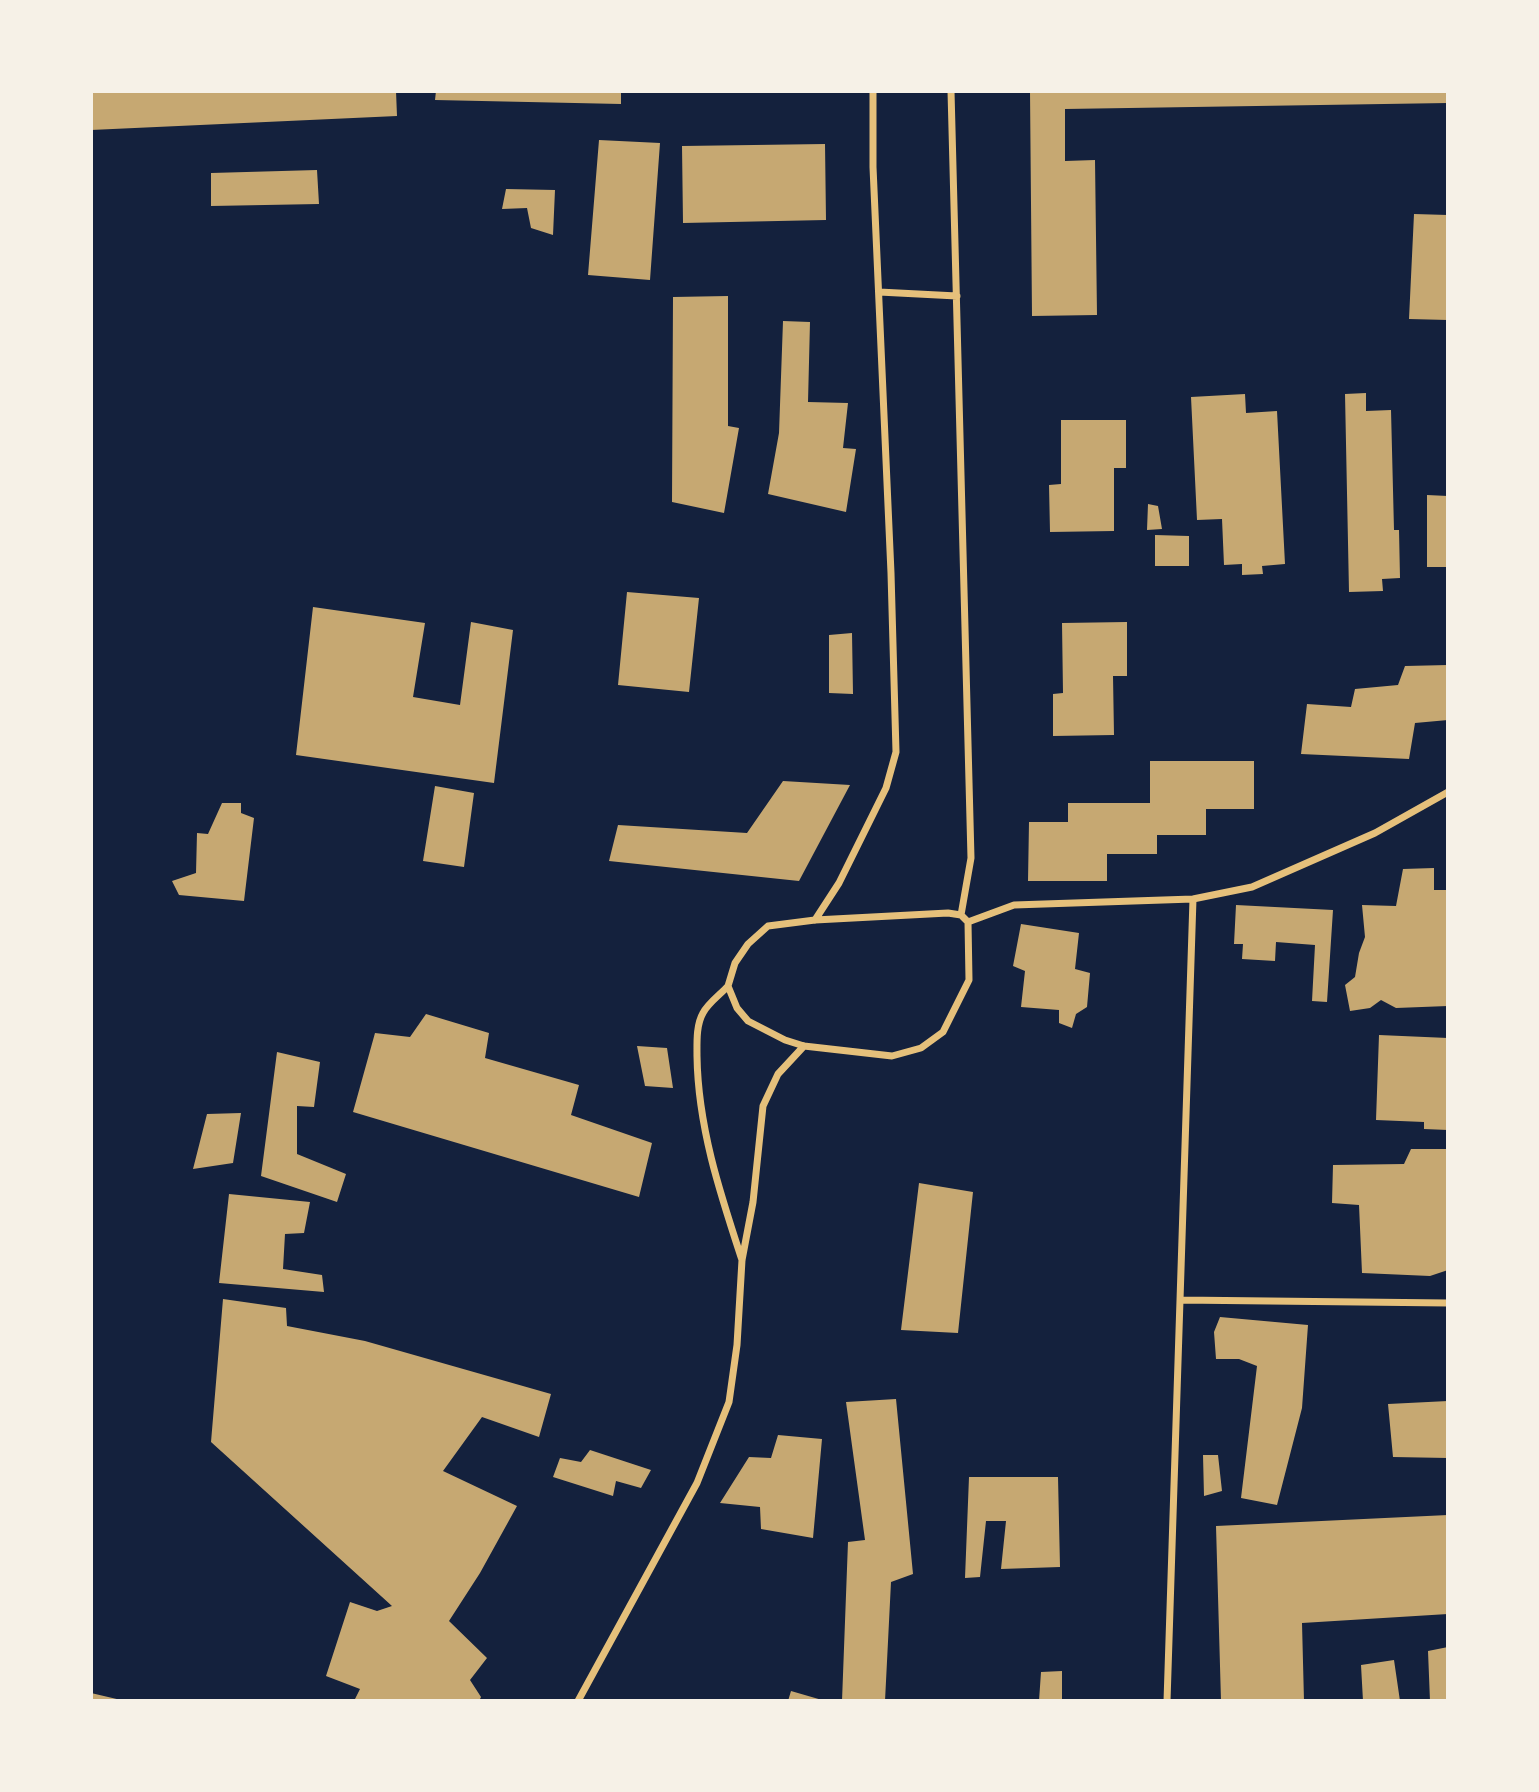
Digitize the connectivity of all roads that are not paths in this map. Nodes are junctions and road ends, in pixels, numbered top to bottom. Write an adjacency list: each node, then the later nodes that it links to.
1 (873, 91): 3 (street)
2 (951, 91): 4 (street)
3 (879, 292): 4 (street); 8 (street)
4 (957, 296): 7 (street)
5 (1448, 792): 6 (street)
6 (1193, 899): 9 (street); 13 (street)
7 (961, 915): 8 (street); 9 (street)
8 (815, 919): 10 (street)
9 (968, 922): 11 (street)
10 (728, 986): 11 (street); 12 (street)
11 (804, 1046): 12 (street)
12 (742, 1260): 15 (street)
13 (1180, 1300): 14 (street); 16 (street)
14 (1448, 1303)
15 (578, 1701)
16 (1167, 1701)

